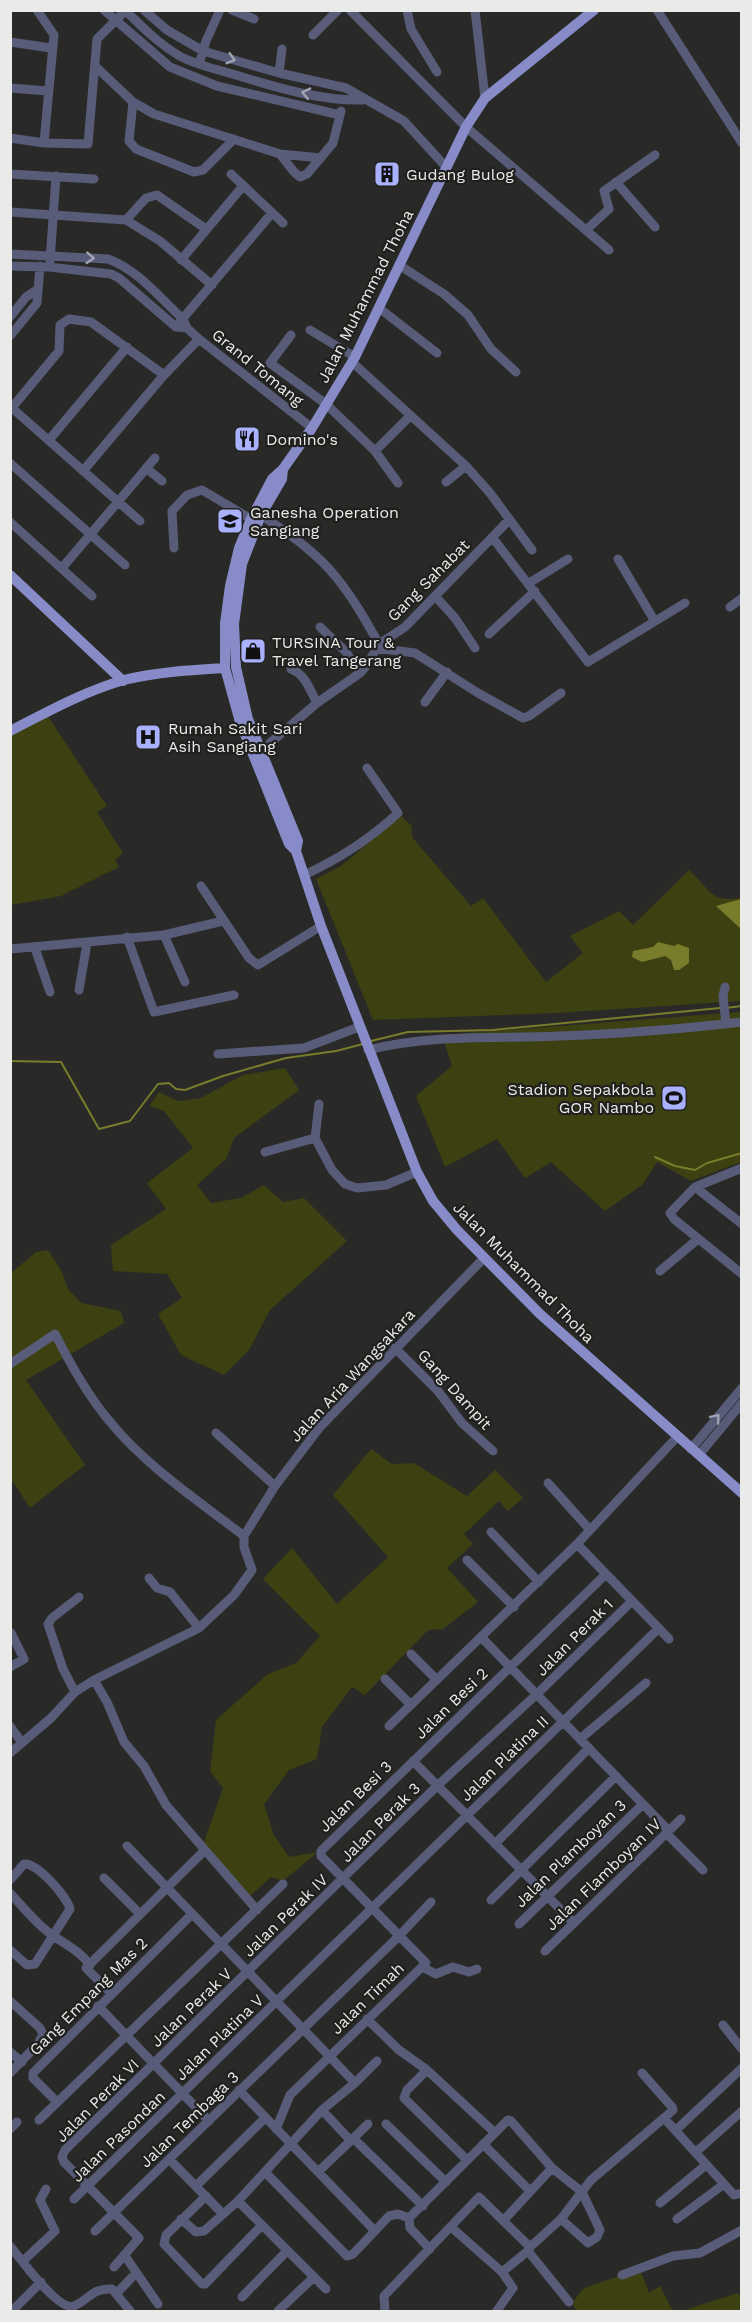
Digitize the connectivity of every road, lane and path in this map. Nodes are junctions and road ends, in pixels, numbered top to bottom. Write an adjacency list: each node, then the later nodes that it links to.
1 (37, 10): 17 (street)
2 (104, 10): 14 (street)
3 (144, 10): 19 (street)
4 (220, 10): 19 (street)
5 (232, 10): 13 (street)
6 (338, 10): 15 (street)
7 (350, 10): 36 (street)
8 (407, 10): 24 (street)
9 (475, 10): 31 (street)
10 (594, 10): 31 (main road, Jalan Muhammad Thoha)
11 (657, 10): 39 (street)
12 (126, 11): 14 (street); 20 (street)
13 (254, 19)
14 (115, 21): 22 (street); 23 (street)
15 (314, 35)
16 (10, 42): 17 (street)
17 (51, 48): 29 (street)
18 (282, 49): 25 (street)
19 (202, 51): 21 (street); 25 (street, one-way to 25)
20 (177, 55): 21 (street); 23 (street)
21 (199, 64): 26 (street)
22 (95, 66): 34 (street); 40 (street)
23 (170, 67): 30 (street)
24 (437, 72)
25 (279, 73): 28 (street)
26 (257, 82): 30 (street); 33 (street, one-way to 26)
27 (10, 88): 29 (street)
28 (346, 88): 32 (street); 33 (street)
29 (48, 92): 40 (street)
30 (253, 95): 35 (street)
31 (485, 98): 36 (main road, Jalan Muhammad Thoha)
32 (363, 100): 33 (street); 44 (street)
33 (343, 101): 35 (street)
34 (133, 102): 38 (street); 38 (street)
35 (340, 115): 43 (street)
36 (466, 127): 44 (main road, Jalan Muhammad Thoha); 58 (street)
37 (10, 138): 40 (street)
38 (234, 139): 41 (street)
39 (741, 142)
40 (44, 143)
41 (280, 154): 43 (street); 43 (street)
42 (655, 155): 49 (street)
43 (321, 158)
44 (446, 167): 63 (main road, Jalan Muhammad Thoha)
45 (10, 174): 47 (street)
46 (231, 174): 50 (street)
47 (56, 176): 48 (street); 53 (street)
48 (94, 179)
49 (616, 182): 57 (street); 58 (street)
50 (243, 186): 52 (street); 56 (street)
51 (10, 212): 53 (street)
52 (272, 213): 55 (street); 66 (street)
53 (54, 215): 54 (street); 61 (street)
54 (126, 220): 56 (street); 62 (street)
55 (284, 223)
56 (206, 228): 62 (street)
57 (655, 228)
58 (586, 230): 59 (street)
59 (609, 250)
60 (10, 254): 61 (street, Grand Tomang)
61 (50, 255): 65 (street); 72 (street, Grand Tomang, one-way to 72)
62 (181, 260): 66 (street)
63 (399, 265): 70 (main road, Jalan Muhammad Thoha); 80 (street)
64 (10, 266): 65 (street)
65 (45, 267): 67 (street); 72 (street)
66 (212, 285): 72 (street)
67 (38, 289): 68 (street); 69 (street)
68 (26, 297): 69 (street); 71 (street)
69 (37, 303): 75 (street)
70 (379, 308): 78 (street); 79 (main road, Jalan Muhammad Thoha)
71 (10, 317)
72 (185, 324): 76 (street, Grand Tomang)
73 (310, 330): 79 (street)
74 (291, 335): 82 (street)
75 (10, 336)
76 (199, 339): 81 (street); 85 (street, Grand Tomang)
77 (127, 347): 81 (street); 83 (street); 86 (street)
78 (437, 353)
79 (353, 360): 82 (main road, Jalan Muhammad Thoha); 84 (street)
80 (516, 372)
81 (164, 375): 92 (street)
82 (326, 404): 85 (main road, Jalan Muhammad Thoha); 87 (street)
83 (11, 409): 86 (street)
84 (410, 416): 87 (street); 90 (street)
85 (312, 428): 97 (main road, Jalan Muhammad Thoha)
86 (49, 440): 92 (street)
87 (375, 451): 95 (street)
88 (155, 458): 91 (street)
89 (10, 463): 101 (street)
90 (466, 466): 94 (street); 98 (street)
91 (146, 468): 93 (street); 96 (street)
92 (83, 471): 96 (street)
93 (162, 481)
94 (446, 482)
95 (398, 483)
96 (117, 502): 99 (street); 101 (street)
97 (256, 517): 103 (street); 117 (main road, Jalan Muhammad Thoha); 120 (street)
98 (509, 520): 102 (street, Gang Sahabat); 104 (street)
99 (140, 521)
100 (10, 522): 108 (street)
101 (90, 534): 107 (street); 108 (street)
102 (492, 537): 110 (street); 112 (street, Gang Sahabat)
103 (174, 548)
104 (532, 550)
105 (568, 559): 110 (street)
106 (618, 559): 116 (street)
107 (125, 565)
108 (62, 568): 111 (street)
109 (10, 575): 126 (main road)
110 (532, 587): 116 (street); 119 (street)
111 (92, 596)
112 (435, 596): 120 (street, Gang Sahabat); 121 (street)
113 (741, 598): 115 (street)
114 (685, 603): 116 (street)
115 (730, 607)
116 (654, 620)
117 (230, 624): 122 (main road, Jalan Muhammad Thoha); 130 (main road, Jalan Muhammad Thoha)
118 (320, 627): 125 (street)
119 (489, 634)
120 (377, 646): 124 (street); 125 (street, Gang Sahabat)
121 (475, 648)
122 (225, 668): 126 (main road); 130 (main road, Jalan Muhammad Thoha)
123 (291, 669): 129 (street)
124 (447, 672): 127 (street); 128 (street)
125 (360, 673): 129 (street, Gang Sahabat)
126 (123, 681): 131 (main road)
127 (561, 693)
128 (425, 702)
129 (317, 703): 132 (street, Gang Sahabat)
130 (244, 721): 132 (main road, Jalan Muhammad Thoha); 134 (main road, Jalan Muhammad Thoha)
131 (10, 731)
132 (262, 755): 134 (main road, Jalan Muhammad Thoha)
133 (367, 768): 135 (street)
134 (296, 852): 135 (main road, Jalan Muhammad Thoha)
135 (304, 875): 138 (main road, Jalan Muhammad Thoha)
136 (201, 886): 137 (street)
137 (223, 921): 138 (street); 139 (street)
138 (321, 926): 151 (main road, Jalan Muhammad Thoha)
139 (164, 935): 140 (street); 144 (street)
140 (127, 937): 141 (street); 148 (street)
141 (87, 943): 142 (street); 146 (street)
142 (35, 948): 143 (street); 147 (street)
143 (10, 949)
144 (185, 982)
145 (725, 987): 150 (street)
146 (79, 990)
147 (50, 992)
148 (234, 995)
149 (741, 1022): 150 (street)
150 (726, 1024): 152 (street)
151 (359, 1028): 152 (main road, Jalan Muhammad Thoha); 153 (street)
152 (367, 1048): 158 (main road, Jalan Muhammad Thoha)
153 (218, 1054)
154 (319, 1104): 155 (street)
155 (315, 1138): 156 (street); 158 (street)
156 (265, 1152)
157 (741, 1169): 159 (street)
158 (417, 1172): 162 (main road, Jalan Muhammad Thoha)
159 (695, 1187): 160 (street); 161 (street)
160 (741, 1224)
161 (698, 1239): 163 (street); 164 (street)
162 (484, 1258): 165 (street, Jalan Aria Wangsakara); 170 (main road, Jalan Muhammad Thoha)
163 (660, 1271)
164 (741, 1274)
165 (395, 1348): 171 (street, Gang Dampit); 174 (street, Jalan Aria Wangsakara)
166 (10, 1364): 178 (street)
167 (741, 1388): 172 (street, one-way to 167)
168 (741, 1403): 172 (street)
169 (216, 1433): 174 (street)
170 (677, 1437): 172 (main road, Jalan Muhammad Thoha); 176 (street)
171 (493, 1451)
172 (695, 1452): 175 (main road, Jalan Muhammad Thoha)
173 (548, 1483): 176 (street)
174 (275, 1486): 178 (street, Jalan Aria Wangsakara)
175 (740, 1489)
176 (590, 1530): 179 (street)
177 (491, 1532): 183 (street)
178 (244, 1536): 187 (street)
179 (577, 1544): 181 (street); 183 (street)
180 (467, 1560): 186 (street)
181 (606, 1574): 185 (street); 194 (street, Jalan Besi 2)
182 (149, 1578): 187 (street)
183 (539, 1582): 186 (street)
184 (79, 1597): 199 (street)
185 (632, 1600): 188 (street); 200 (street, Jalan Perak 1)
186 (514, 1607): 190 (street)
187 (199, 1628): 196 (street)
188 (659, 1628): 191 (street); 202 (street, Jalan Platina II)
189 (11, 1633): 193 (street)
190 (482, 1638): 194 (street); 197 (street)
191 (669, 1639)
192 (411, 1654): 197 (street)
193 (10, 1667)
194 (510, 1667): 200 (street); 209 (street, Jalan Besi 2)
195 (385, 1679): 201 (street)
196 (94, 1680): 199 (street); 218 (street)
197 (437, 1680): 201 (street)
198 (646, 1683): 205 (street)
199 (75, 1692): 206 (street)
200 (537, 1694): 202 (street); 211 (street, Jalan Perak 1)
201 (411, 1705): 204 (street)
202 (563, 1721): 205 (street); 213 (street, Jalan Platina II)
203 (10, 1726): 206 (street)
204 (389, 1726)
205 (580, 1739): 207 (street)
206 (22, 1743): 208 (street)
207 (589, 1748): 210 (street); 216 (street)
208 (10, 1753)
209 (413, 1761): 211 (street); 223 (street, Jalan Besi 3)
210 (616, 1776): 212 (street); 219 (street)
211 (437, 1786): 213 (street); 223 (street, Jalan Perak 3)
212 (643, 1804): 215 (street); 227 (street, Jalan Plamboyan 3)
213 (467, 1815): 216 (street); 230 (street, Jalan Platina II)
214 (681, 1819): 215 (street, Jalan Flamboyan IV)
215 (668, 1832): 220 (street); 234 (street, Jalan Flamboyan IV)
216 (495, 1844): 219 (street)
217 (127, 1846): 225 (street)
218 (204, 1851): 225 (street); 231 (street)
219 (521, 1870): 227 (street); 228 (street)
220 (703, 1870)
221 (104, 1878): 232 (street)
222 (10, 1880): 236 (street)
223 (343, 1880): 230 (street); 244 (street, Jalan Perak IV)
224 (283, 1884): 231 (street)
225 (167, 1887): 232 (street); 233 (street)
226 (10, 1893): 236 (street)
227 (547, 1896): 234 (street); 235 (street, Jalan Plamboyan 3)
228 (491, 1900)
229 (431, 1902): 237 (street, Jalan Tembaga 3)
230 (371, 1909): 237 (street); 247 (street, Jalan Platina V)
231 (257, 1910): 238 (street)
232 (140, 1914): 241 (street)
233 (192, 1914): 238 (street); 245 (street, Gang Empang Mas 2)
234 (574, 1923): 240 (street, Jalan Flamboyan IV)
235 (519, 1924)
236 (54, 1936): 239 (street); 241 (street)
237 (399, 1936): 242 (street); 251 (street, Jalan Tembaga 3)
238 (222, 1944): 244 (street); 252 (street)
239 (10, 1950)
240 (545, 1951)
241 (90, 1965): 245 (street)
242 (424, 1965): 243 (street); 249 (street, Jalan Timah)
243 (477, 1969)
244 (249, 1972): 247 (street); 258 (street, Jalan Perak V)
245 (111, 1993): 248 (street, Gang Empang Mas 2)
246 (10, 2001): 257 (street)
247 (277, 2001): 251 (street); 265 (street, Jalan Platina V)
248 (98, 2006): 252 (street); 266 (street, Gang Empang Mas 2)
249 (367, 2019): 255 (street, Jalan Timah); 260 (street)
250 (723, 2025): 253 (street)
251 (304, 2029): 255 (street); 264 (street, Jalan Tembaga 3)
252 (126, 2036): 258 (street); 266 (street)
253 (741, 2049)
254 (10, 2052): 257 (street)
255 (329, 2055): 263 (street); 275 (street, Jalan Timah)
256 (377, 2061): 263 (street)
257 (22, 2062): 261 (street)
258 (154, 2064): 265 (street); 290 (street, Jalan Perak VI)
259 (741, 2068): 276 (street)
260 (427, 2070): 277 (street); 283 (street)
261 (10, 2073)
262 (642, 2073): 270 (street)
263 (355, 2083): 268 (street)
264 (239, 2090): 269 (street); 272 (street, Jalan Tembaga 3)
265 (182, 2094): 272 (street); 290 (street, Jalan Pasondan)
266 (57, 2102): 271 (street)
267 (741, 2111): 281 (street)
268 (319, 2114): 278 (street); 280 (street)
269 (265, 2118): 275 (street); 291 (street)
270 (664, 2118): 276 (street); 294 (street)
271 (39, 2120)
272 (209, 2121): 282 (street, Jalan Tembaga 3)
273 (368, 2124): 278 (street)
274 (386, 2124): 288 (street)
275 (276, 2128): 280 (street)
276 (675, 2130): 281 (street)
277 (494, 2132): 279 (street); 285 (street)
278 (351, 2139): 287 (street); 300 (street)
279 (483, 2144): 283 (street); 293 (street)
280 (291, 2145): 286 (street); 287 (street)
281 (696, 2152): 284 (street)
282 (169, 2160): 291 (street); 301 (street, Jalan Tembaga 3)
283 (467, 2160): 288 (street)
284 (706, 2165): 289 (street); 299 (street)
285 (552, 2168): 293 (street); 294 (street)
286 (265, 2172): 298 (street); 310 (street)
287 (318, 2172): 310 (street)
288 (446, 2182): 300 (street)
289 (724, 2184): 295 (street); 306 (street)
290 (88, 2186): 297 (street, Jalan Pasondan); 301 (street)
291 (196, 2186): 296 (street)
292 (46, 2189): 318 (street)
293 (530, 2191): 307 (street)
294 (582, 2192): 305 (street); 305 (street)
295 (741, 2193)
296 (206, 2196): 302 (street); 304 (street)
297 (74, 2199)
298 (238, 2201): 302 (street); 308 (street)
299 (660, 2203)
300 (423, 2206): 303 (street)
301 (114, 2213): 312 (street, Jalan Tembaga 3); 317 (street)
302 (223, 2214): 304 (street)
303 (409, 2218): 310 (street); 314 (street)
304 (181, 2219): 308 (street)
305 (561, 2219): 315 (street)
306 (676, 2219)
307 (503, 2221): 309 (street); 315 (street)
308 (262, 2225): 316 (street)
309 (451, 2227): 314 (street); 320 (street)
310 (375, 2230)
311 (741, 2230): 322 (street)
312 (95, 2231)
313 (10, 2246): 318 (street)
314 (430, 2249): 334 (street)
315 (529, 2249): 320 (street); 328 (street)
316 (287, 2251): 323 (street); 327 (street)
317 (125, 2256): 319 (street); 321 (street)
318 (23, 2261): 324 (street)
319 (114, 2267)
320 (502, 2272): 335 (street)
321 (136, 2273): 326 (street); 329 (street)
322 (622, 2275)
323 (314, 2277): 325 (street); 331 (street)
324 (41, 2282): 330 (street); 332 (street)
325 (326, 2289)
326 (117, 2293): 330 (street); 333 (street)
327 (242, 2297)
328 (569, 2302)
329 (158, 2304)
330 (74, 2309)
331 (278, 2311)
332 (11, 2312)
333 (131, 2312)
334 (385, 2312)
335 (496, 2312)

